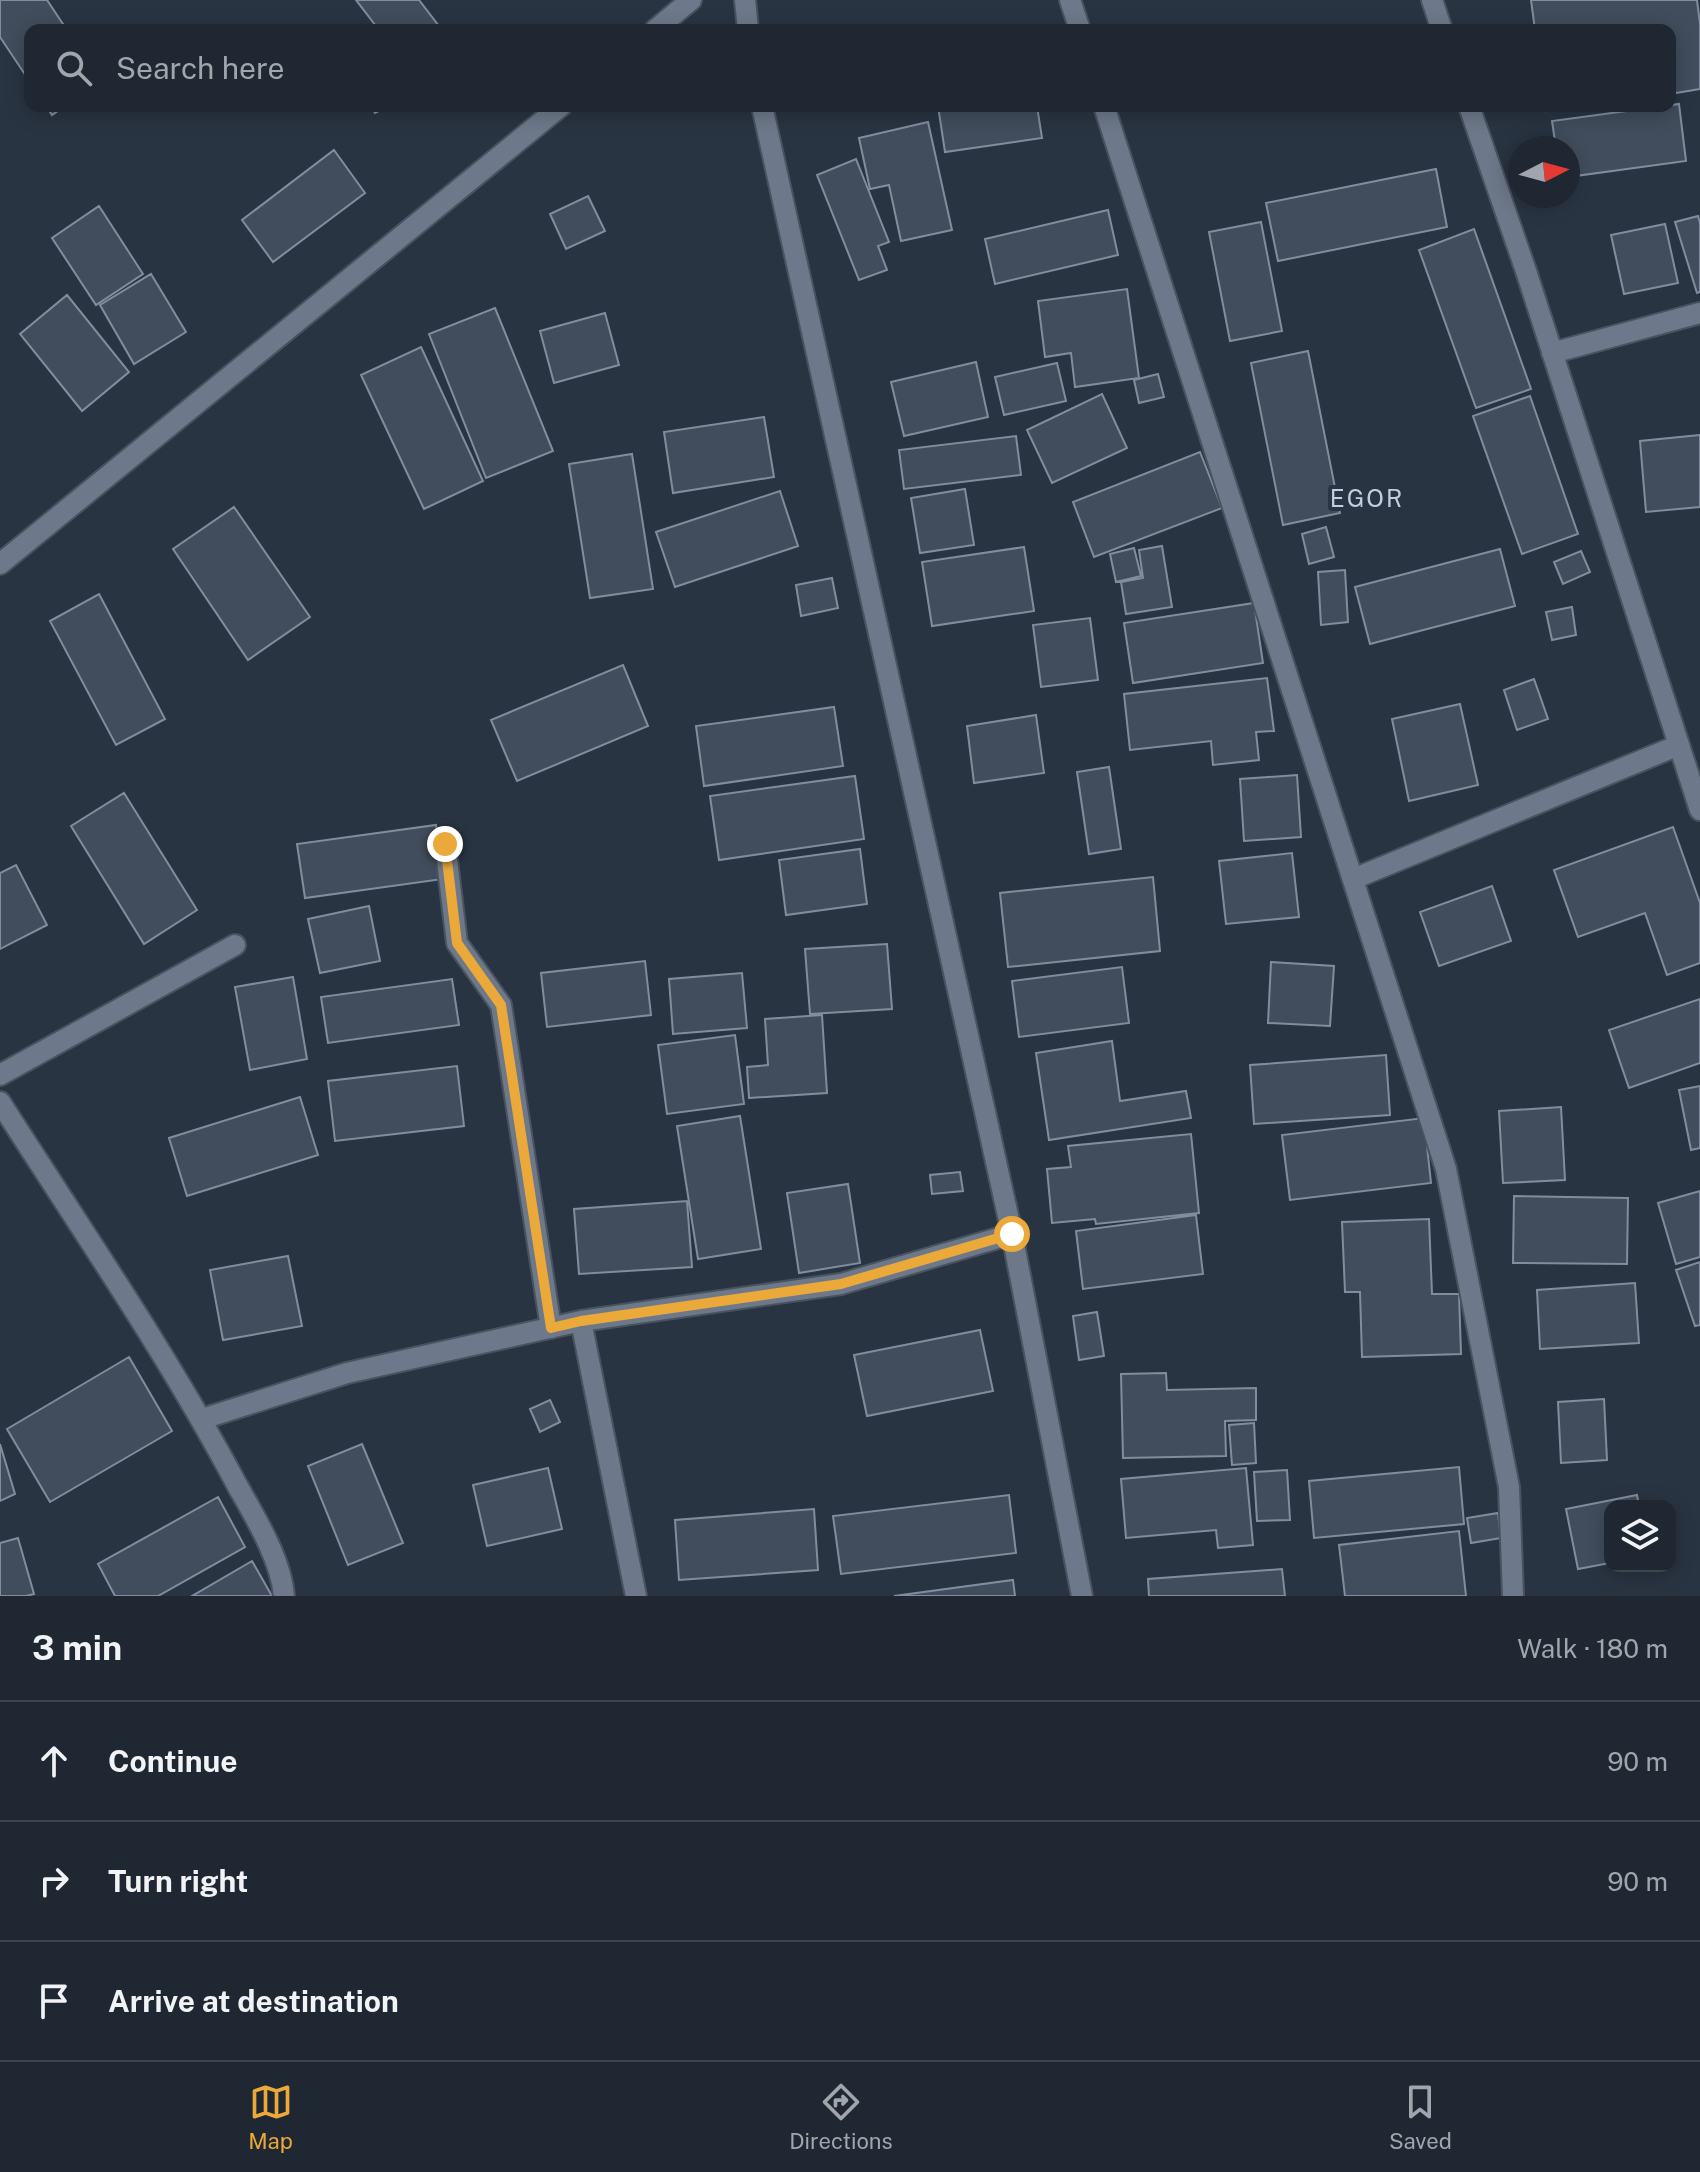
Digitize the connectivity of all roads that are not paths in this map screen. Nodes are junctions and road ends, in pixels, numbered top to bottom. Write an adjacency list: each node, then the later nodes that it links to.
1 (691, 0): 5 (street)
2 (745, 0): 6 (street)
3 (1070, 0): 7 (street)
4 (1432, 0): 8 (street)
5 (662, 24)
6 (747, 24)
7 (1078, 24)
8 (1440, 24)
9 (554, 112): 15 (street)
10 (763, 112): 23 (street)
11 (1106, 112): 19 (street)
12 (1471, 112): 14 (street)
13 (1700, 313): 14 (street)
14 (1552, 353): 16 (street)
15 (0, 564)
16 (1679, 745): 17 (street); 19 (street)
17 (1700, 810)
18 (445, 844): 25 (street)
19 (1353, 879): 30 (street)
20 (235, 945): 21 (street)
21 (0, 1075)
22 (0, 1102): 26 (street)
23 (1012, 1234): 24 (street); 29 (street)
24 (581, 1321): 25 (street); 28 (street)
25 (551, 1328): 26 (street)
26 (202, 1419): 27 (street)
27 (284, 1596)
28 (636, 1596)
29 (1082, 1596)
30 (1513, 1596)

